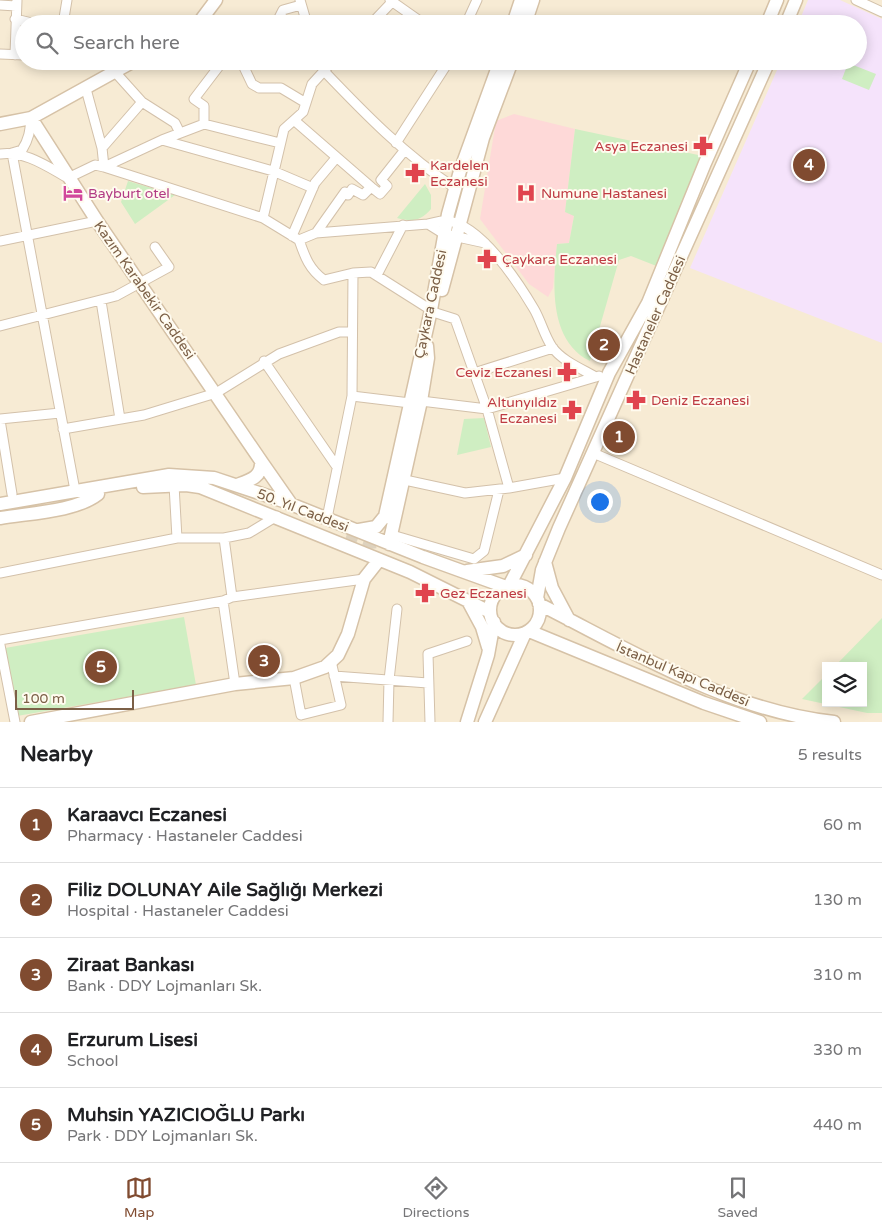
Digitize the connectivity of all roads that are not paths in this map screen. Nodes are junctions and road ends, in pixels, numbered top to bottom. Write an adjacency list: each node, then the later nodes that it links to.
1 (67, 0): 14 (street)
2 (216, 0): 15 (main road)
3 (477, 0): 20 (street)
4 (521, 0): 21 (main road)
5 (533, 0): 22 (main road)
6 (777, 0): 23 (main road)
7 (796, 0): 24 (main road)
8 (856, 0): 13 (street)
9 (391, 1): 18 (street); 19 (street)
10 (300, 2): 16 (street); 17 (street)
11 (16, 3): 12 (street)
12 (0, 5)
13 (882, 12)
14 (64, 15)
15 (205, 15)
16 (280, 15)
17 (305, 15)
18 (378, 15)
19 (411, 15)
20 (470, 15)
21 (516, 15)
22 (528, 15)
23 (771, 15)
24 (790, 15)
25 (0, 54): 26 (street)
26 (15, 55)
27 (118, 70): 36 (main road)
28 (216, 70): 43 (street)
29 (246, 70): 39 (street)
30 (443, 70): 47 (street)
31 (493, 70): 58 (main road, Çaykara Caddesi)
32 (509, 70): 61 (main road, Çaykara Caddesi)
33 (746, 70): 83 (main road, Hastaneler Caddesi)
34 (765, 70): 93 (main road, Hastaneler Caddesi)
35 (324, 71): 39 (street); 47 (street)
36 (115, 72): 37 (main road); 38 (street)
37 (86, 89): 40 (main road); 48 (street)
38 (142, 102): 44 (street); 48 (street)
39 (306, 103): 41 (street)
40 (31, 118): 42 (main road); 50 (street); 55 (main road, Kazım Karabekir Caddesi)
41 (295, 121): 46 (street); 52 (street)
42 (0, 124)
43 (204, 124): 44 (street); 46 (street)
44 (180, 133): 45 (street)
45 (162, 140): 53 (street); 54 (street)
46 (280, 143): 54 (street)
47 (396, 143): 49 (street)
48 (102, 148): 53 (street)
49 (404, 151): 56 (street); 58 (street)
50 (12, 153): 51 (street); 55 (street); 65 (street)
51 (0, 154)
52 (336, 158): 56 (street); 57 (street)
53 (104, 167): 55 (street); 59 (street)
54 (273, 171): 57 (street); 59 (street)
55 (68, 178): 60 (main road, Kazım Karabekir Caddesi)
56 (371, 186): 64 (street)
57 (313, 188): 67 (street)
58 (455, 188): 61 (main road, Çaykara Caddesi)
59 (263, 218): 67 (street)
60 (97, 221): 65 (street); 73 (main road, Kazım Karabekir Caddesi)
61 (453, 223): 62 (street); 66 (main road, Çaykara Caddesi); 69 (street)
62 (428, 224): 63 (street); 66 (street)
63 (403, 225): 64 (street); 72 (street)
64 (316, 233): 67 (street)
65 (28, 236): 68 (street); 76 (street)
66 (450, 236): 69 (street); 75 (main road, Çaykara Caddesi)
67 (296, 238): 71 (street)
68 (0, 241)
69 (484, 242): 80 (street)
70 (155, 247): 73 (street)
71 (353, 273): 72 (street); 78 (street)
72 (377, 275): 75 (street)
73 (140, 282): 74 (street); 85 (main road, Kazım Karabekir Caddesi)
74 (101, 301): 76 (street); 91 (street)
75 (434, 311): 79 (main road, Çaykara Caddesi); 82 (street); 87 (main road, Çaykara Caddesi)
76 (43, 316): 77 (street); 89 (street)
77 (0, 326)
78 (350, 332): 81 (street); 86 (street)
79 (427, 346): 87 (main road); 113 (main road, Çaykara Caddesi)
80 (553, 348): 82 (street); 84 (street)
81 (264, 361): 85 (street); 95 (street)
82 (474, 373): 88 (street)
83 (609, 374): 84 (street); 96 (main road, Hastaneler Caddesi)
84 (596, 377): 88 (street)
85 (216, 393): 91 (street); 94 (main road, Kazım Karabekir Caddesi)
86 (352, 396): 87 (street); 95 (street)
87 (416, 402): 88 (street); 97 (main road); 112 (main road, Çaykara Caddesi)
88 (487, 409): 102 (street)
89 (60, 413): 90 (street); 92 (street)
90 (0, 419): 105 (street)
91 (120, 419): 92 (street)
92 (63, 429): 98 (street)
93 (593, 453): 118 (main road, Hastaneler Caddesi); 121 (street)
94 (261, 461): 100 (main road); 107 (main road, Kazım Karabekir Caddesi)
95 (338, 467): 111 (street)
96 (565, 478): 102 (street); 116 (main road, Hastaneler Caddesi)
97 (405, 480): 103 (street); 113 (main road)
98 (74, 485): 104 (main road, 50. Yıl Caddesi); 105 (main road, 50. Yıl Caddesi)
99 (174, 485): 101 (main road, 50. Yıl Caddesi); 104 (main road, 50. Yıl Caddesi); 114 (street)
100 (237, 485): 104 (main road, 50. Yıl Caddesi); 107 (main road, 50. Yıl Caddesi)
101 (200, 487): 109 (main road, 50. Yıl Caddesi); 112 (main road)
102 (509, 488): 103 (street)
103 (498, 490): 113 (street)
104 (95, 491): 106 (main road, 50. Yıl Caddesi); 108 (main road, 50. Yıl Caddesi); 110 (main road, 50. Yıl Caddesi)
105 (6, 495)
106 (0, 504)
107 (292, 504): 111 (main road, 50. Yıl Caddesi)
108 (0, 510)
109 (277, 516): 115 (street); 117 (main road, 50. Yıl Caddesi)
110 (0, 518)
111 (327, 518): 112 (main road, 50. Yıl Caddesi)
112 (351, 532): 113 (main road, 50. Yıl Caddesi)
113 (390, 534): 119 (main road, 50. Yıl Caddesi)
114 (177, 538): 115 (street); 120 (street)
115 (224, 538): 124 (street)
116 (526, 555): 119 (main road); 123 (main road, Hastaneler Caddesi)
117 (379, 560): 122 (main road); 125 (main road, 50. Yıl Caddesi)
118 (545, 562): 127 (main road, Hastaneler Caddesi); 130 (main road)
119 (465, 571): 123 (main road, 50. Yıl Caddesi)
120 (0, 574)
121 (882, 575)
122 (364, 579): 124 (street); 136 (main road)
123 (507, 587): 127 (main road); 129 (main road)
124 (232, 597): 126 (street)
125 (466, 599): 129 (main road, 50. Yıl Caddesi); 135 (main road)
126 (223, 601): 132 (street); 141 (street)
127 (538, 601): 130 (main road, İstanbul Kapı Caddesi); 131 (main road)
128 (397, 609): 139 (street)
129 (492, 617): 131 (main road); 135 (main road)
130 (569, 620): 150 (main road, İstanbul Kapı Caddesi)
131 (527, 632): 142 (main road); 148 (main road)
132 (0, 640)
133 (467, 641): 140 (street)
134 (0, 645): 143 (street)
135 (488, 650): 147 (main road)
136 (331, 662): 137 (street); 138 (main road)
137 (334, 676): 138 (street); 139 (street)
138 (294, 678): 141 (main road)
139 (389, 680): 140 (street); 145 (street)
140 (428, 683): 146 (street)
141 (235, 684): 144 (main road)
142 (746, 720): 149 (main road)
143 (15, 722)
144 (30, 722)
145 (388, 722)
146 (430, 722)
147 (467, 722)
148 (485, 722)
149 (760, 722)
150 (834, 722)

